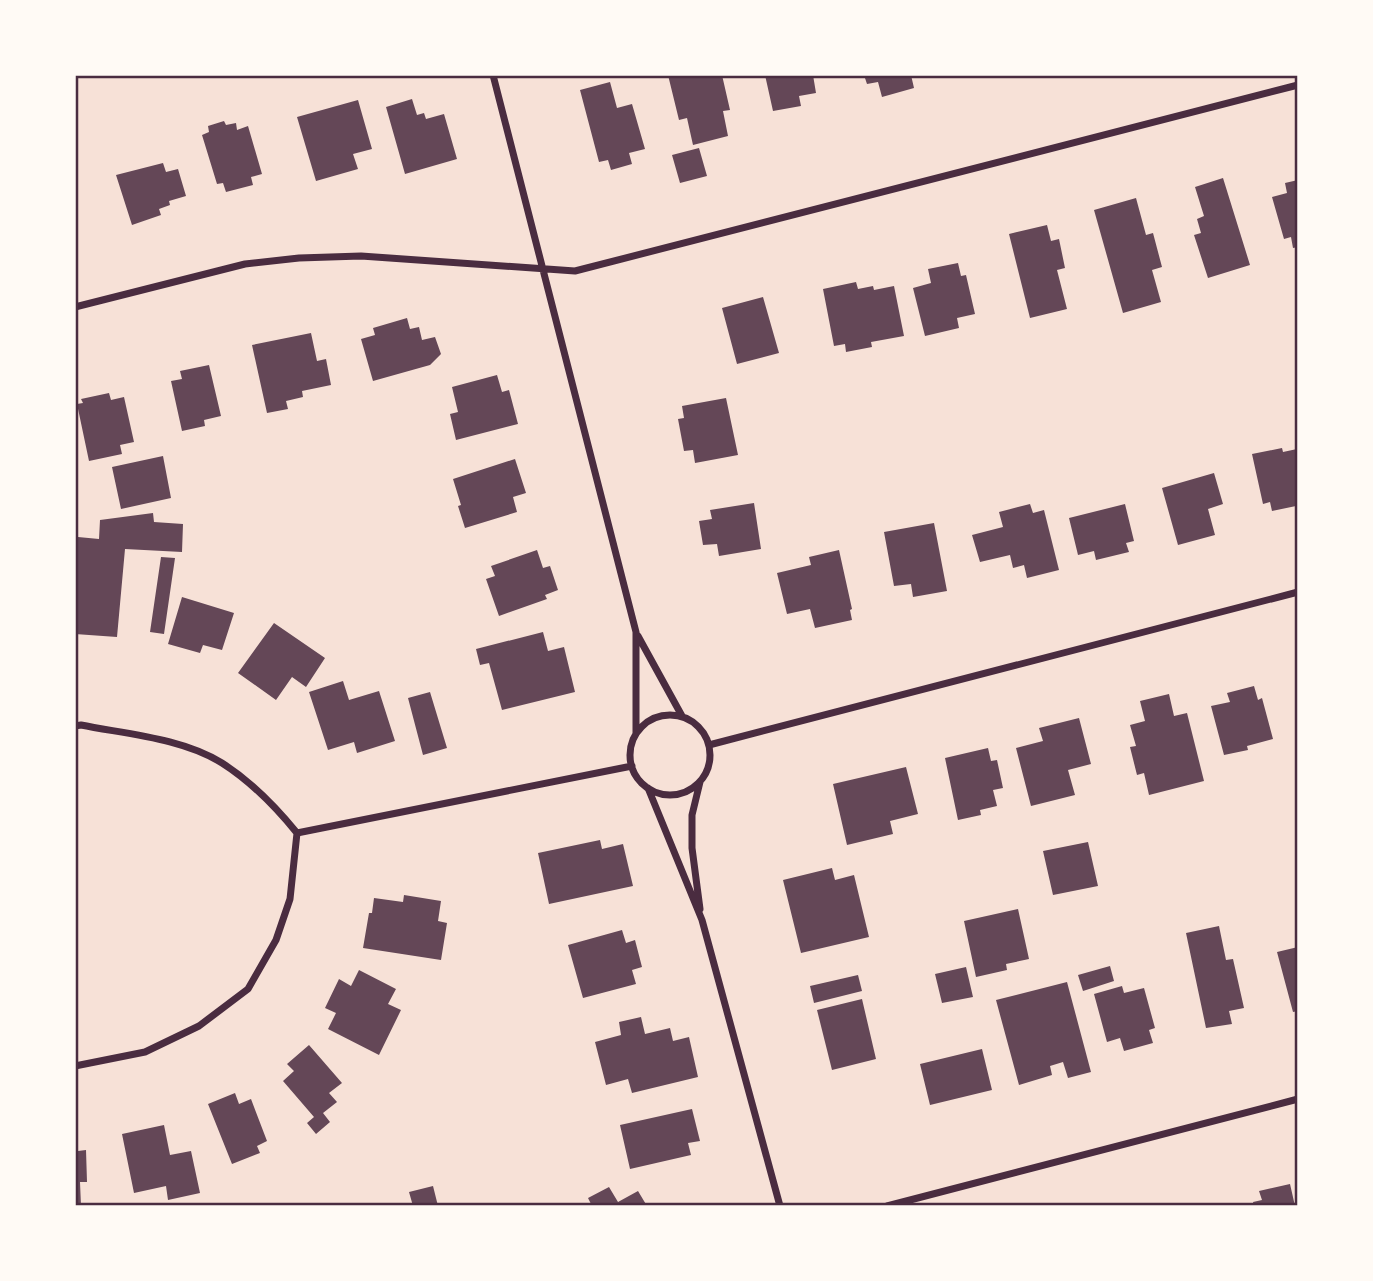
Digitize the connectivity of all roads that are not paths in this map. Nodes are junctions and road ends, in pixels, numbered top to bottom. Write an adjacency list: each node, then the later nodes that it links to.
1 (493, 75): 3 (street)
2 (1298, 85): 3 (street)
3 (543, 268): 4 (street); 6 (street)
4 (75, 307)
5 (1298, 592): 10 (street)
6 (636, 632): 7 (street); 9 (street)
7 (682, 716): 9 (street); 10 (street)
8 (75, 726): 14 (street)
9 (636, 733): 11 (street)
10 (709, 745): 12 (street)
11 (632, 766): 13 (street); 14 (street)
12 (700, 782): 13 (street); 15 (street)
13 (648, 788): 15 (street)
14 (298, 833): 16 (street)
15 (702, 920): 18 (street)
16 (75, 1066)
17 (1298, 1099): 19 (street)
18 (780, 1206)
19 (887, 1206)

